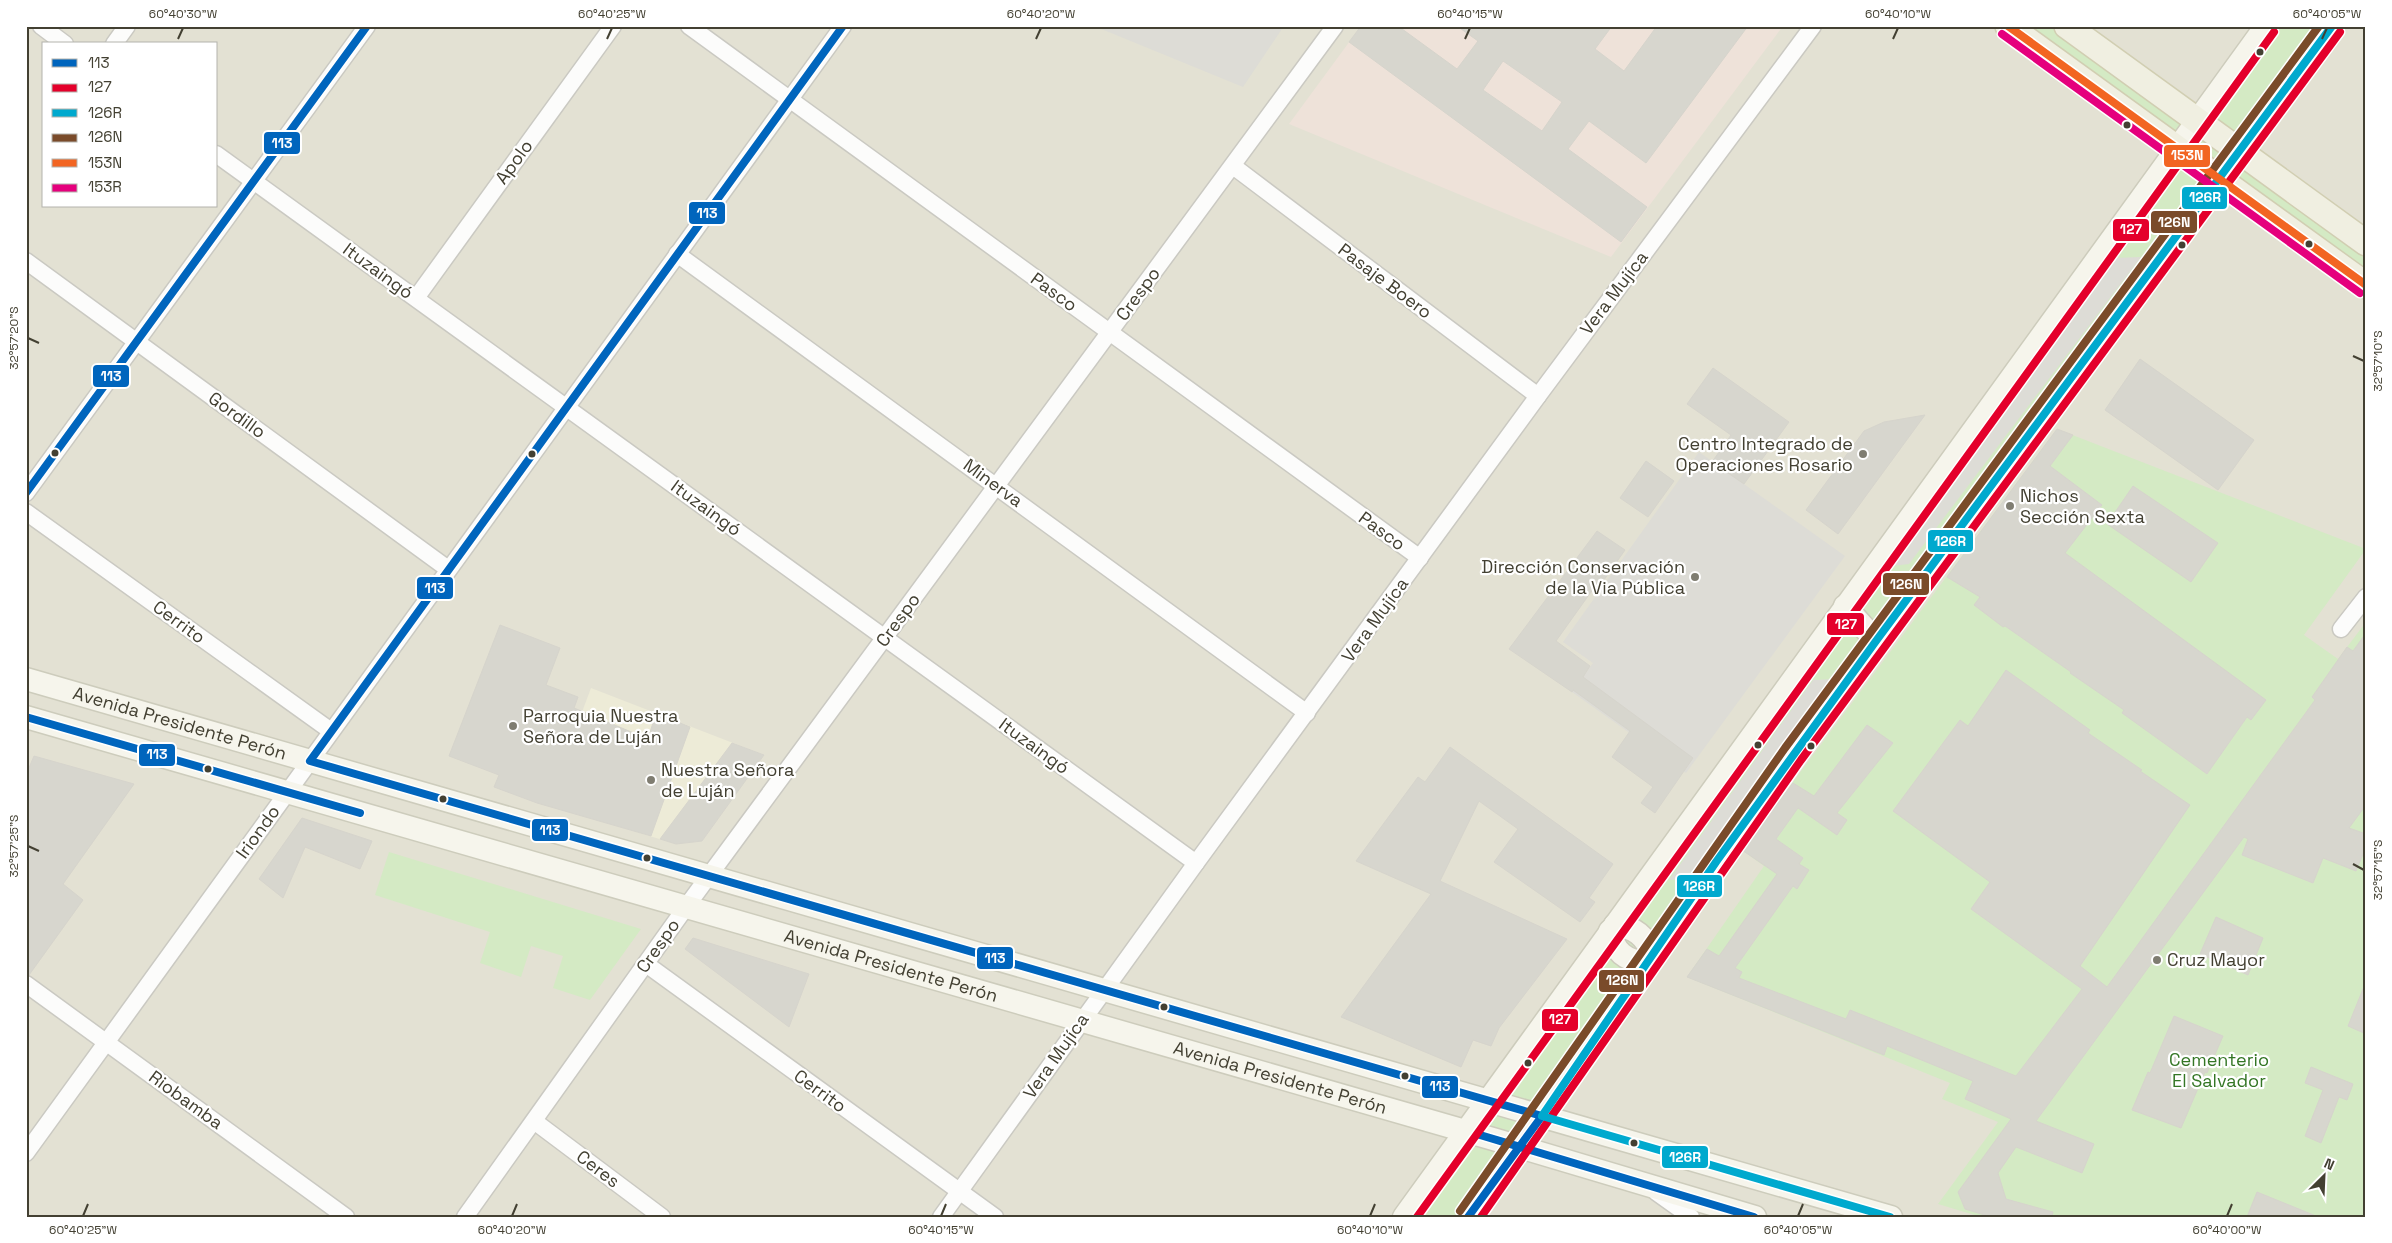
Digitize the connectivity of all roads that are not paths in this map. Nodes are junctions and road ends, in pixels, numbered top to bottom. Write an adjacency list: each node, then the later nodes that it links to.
1 (41, 26): 13 (street)
2 (127, 26): 14 (street)
3 (367, 26): 22 (street)
4 (613, 26): 27 (street, Apolo)
5 (689, 26): 15 (street, Pasco)
6 (843, 26): 15 (street, Iriondo)
7 (1334, 26): 20 (street, Crespo)
8 (1813, 26): 30 (street, Vera Mujíca)
9 (2008, 26): 17 (main road)
10 (2067, 26): 16 (main road)
11 (2266, 26): 16 (main road)
12 (2332, 26): 18 (main road)
13 (62, 42)
14 (115, 42)
15 (790, 100): 24 (street, Iriondo); 28 (street, Pasco)
16 (2196, 120): 17 (main road); 18 (main road)
17 (2176, 148): 21 (main road); 38 (main road)
18 (2239, 151): 21 (main road); 23 (main road)
19 (218, 155): 22 (street, Ituzaingó)
20 (1233, 166): 28 (street, Crespo); 30 (street, Pasaje Boero)
21 (2219, 179): 26 (main road); 41 (main road)
22 (254, 181): 27 (street, Ituzaingó); 29 (street)
23 (2366, 243)
24 (677, 254): 31 (street, Iriondo); 32 (street, Minerva)
25 (26, 261): 29 (street, Gordillo)
26 (2366, 285)
27 (416, 298): 31 (street, Ituzaingó)
28 (1110, 333): 32 (street, Crespo); 35 (street, Pasco)
29 (137, 342): 33 (street); 36 (street, Gordillo)
30 (1538, 396): 35 (street, Vera Mujíca)
31 (566, 407): 36 (street, Iriondo); 40 (street, Ituzaingó)
32 (997, 486): 40 (street, Crespo); 43 (street, Minerva)
33 (26, 493)
34 (26, 512): 45 (street, Cerrito)
35 (1420, 558): 43 (street, Vera Mujíca)
36 (448, 569): 45 (street, Iriondo)
37 (2366, 597): 39 (street)
38 (1845, 606): 41 (main road); 51 (main road)
39 (2341, 629)
40 (885, 638): 48 (street, Ituzaingó); 49 (street, Crespo)
41 (1876, 641): 52 (main road)
42 (26, 679): 46 (main road, Avenida Presidente Perón)
43 (1307, 713): 48 (street, Vera Mujíca)
44 (26, 717): 47 (main road, Avenida Presidente Perón)
45 (331, 731): 46 (street, Iriondo)
46 (310, 760): 47 (street, Iriondo); 49 (main road, Avenida Presidente Perón)
47 (287, 792): 50 (main road, Avenida Presidente Perón); 57 (street, Iriondo)
48 (1196, 863): 55 (street, Vera Mujíca)
49 (709, 876): 50 (street, Crespo); 55 (main road, Avenida Presidente Perón)
50 (686, 907): 53 (street, Crespo); 56 (main road, Avenida Presidente Perón)
51 (1612, 928): 52 (main road); 58 (main road)
52 (1649, 959): 59 (main road)
53 (646, 964): 60 (street, Crespo); 65 (street, Cerrito)
54 (26, 984): 57 (street, Riobamba)
55 (1103, 990): 56 (street, Vera Mujíca); 58 (main road, Avenida Presidente Perón)
56 (1081, 1020): 61 (main road, Avenida Presidente Perón); 65 (street, Vera Mujíca)
57 (106, 1042): 63 (street, Iriondo); 66 (street, Riobamba)
58 (1488, 1101): 59 (main road, Avenida Presidente Perón); 61 (main road)
59 (1542, 1116): 62 (main road); 75 (main road, Avenida Presidente Perón)
60 (534, 1121): 67 (street, Crespo); 68 (street, Ceres)
61 (1466, 1131): 62 (main road, Avenida Presidente Perón); 71 (main road)
62 (1520, 1147): 64 (main road, Avenida Presidente Perón); 72 (main road)
63 (26, 1152)
64 (1646, 1184): 73 (street); 74 (main road, Avenida Presidente Perón)
65 (959, 1191): 69 (street, Vera Mujíca); 70 (street, Cerrito)
66 (346, 1217)
67 (465, 1217)
68 (662, 1217)
69 (941, 1217)
70 (995, 1217)
71 (1404, 1217)
72 (1468, 1217)
73 (1691, 1217)
74 (1755, 1217)
75 (1891, 1217)

